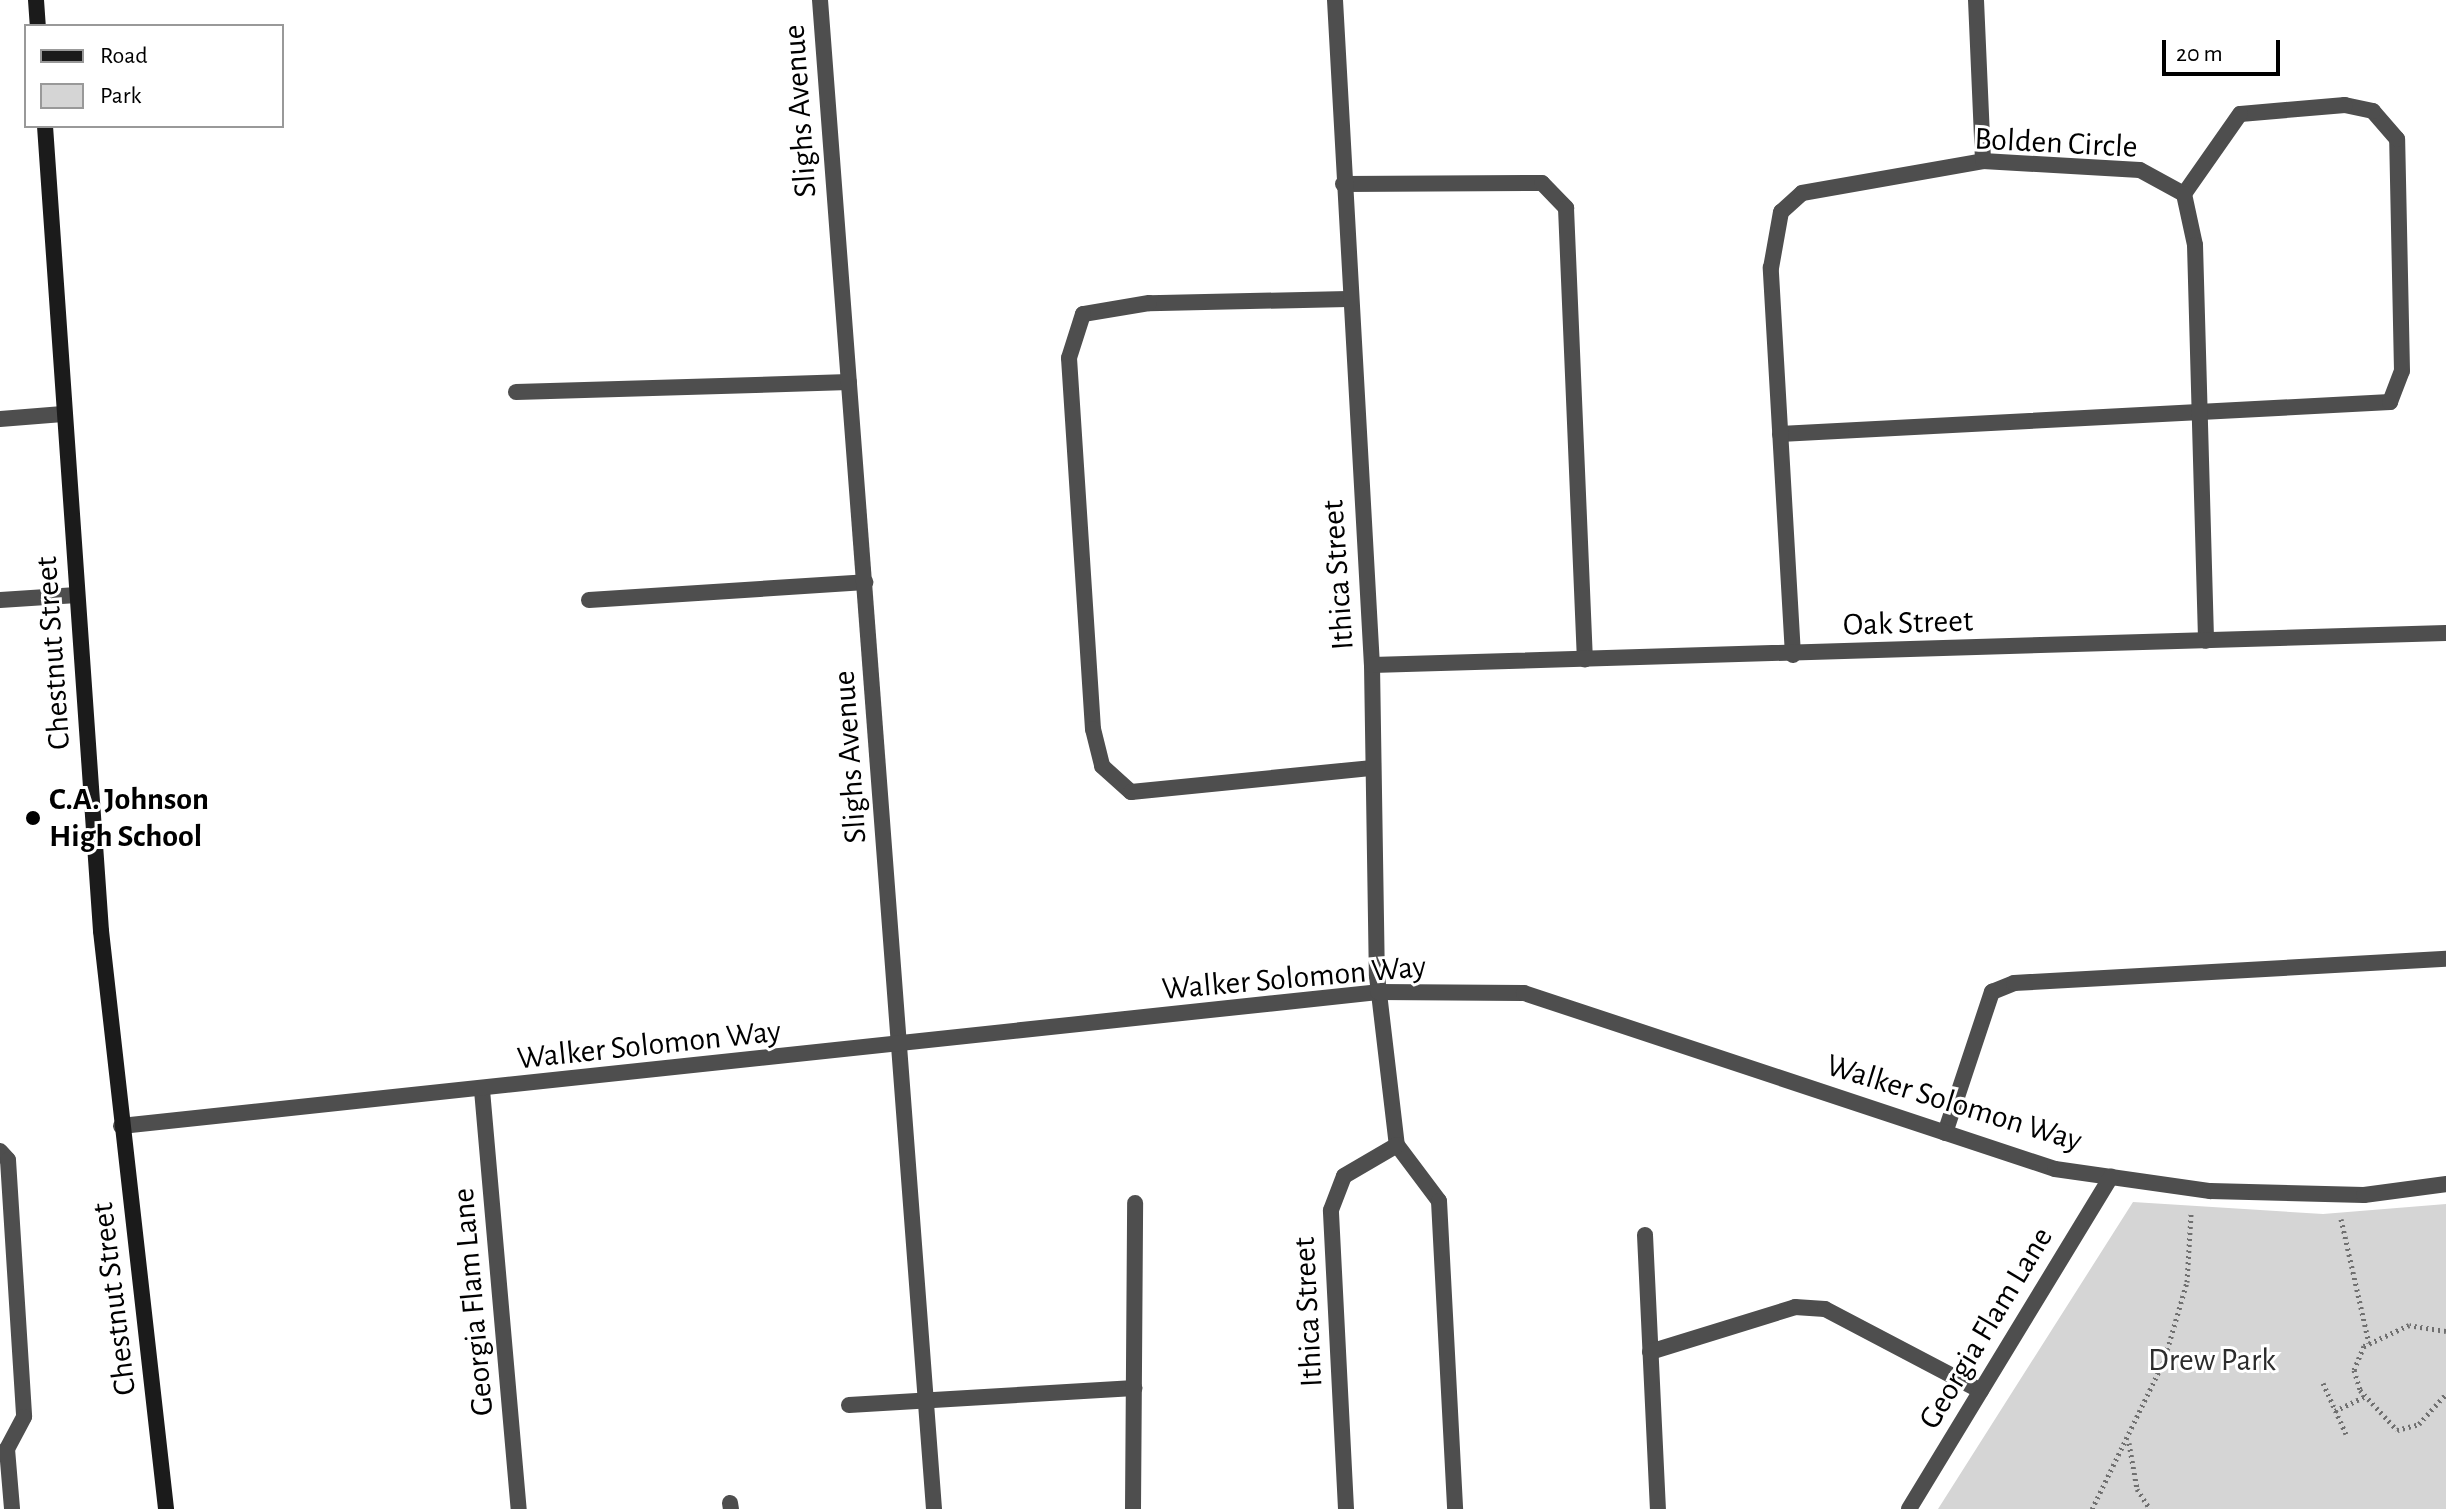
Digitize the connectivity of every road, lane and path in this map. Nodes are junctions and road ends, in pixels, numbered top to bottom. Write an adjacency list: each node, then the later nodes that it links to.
1 (36, 0): 5 (street)
2 (820, 0): 11 (street, Slighs Avenue)
3 (1335, 0): 8 (street, Ithica Street)
4 (1976, 0): 7 (street)
5 (38, 24)
6 (45, 128): 14 (street, Chestnut Street)
7 (1983, 161): 9 (street, Bolden Circle); 16 (street, Bolden Circle)
8 (1343, 184): 10 (street, Ithica Street); 24 (street)
9 (2184, 194): 13 (street); 13 (street)
10 (1348, 299): 25 (street, Ithica Street); 26 (street)
11 (849, 382): 12 (street); 17 (street, Slighs Avenue)
12 (516, 392)
13 (2200, 413): 16 (street); 22 (street)
14 (63, 414): 15 (street); 18 (street, Chestnut Street)
15 (0, 419)
16 (1780, 434): 23 (street, Bolden Circle)
17 (865, 582): 20 (street); 29 (street, Slighs Avenue)
18 (77, 595): 19 (street); 31 (street, Chestnut Street)
19 (0, 600)
20 (589, 600)
21 (2446, 633): 22 (street, Oak Street)
22 (2206, 641): 23 (street, Oak Street)
23 (1793, 655): 24 (street, Oak Street)
24 (1585, 660): 25 (street, Oak Street)
25 (1372, 665): 26 (street, Ithica Street)
26 (1373, 768): 28 (street, Ithica Street)
27 (2446, 959): 32 (street)
28 (1378, 992): 29 (street, Walker Solomon Way); 32 (street, Walker Solomon Way); 33 (street, Ithica Street)
29 (901, 1048): 30 (street, Walker Solomon Way); 49 (street, Slighs Avenue)
30 (482, 1090): 31 (street, Walker Solomon Way); 57 (street, Georgia Flam Lane)
31 (121, 1126): 56 (street, Chestnut Street)
32 (1945, 1133): 35 (street, Walker Solomon Way)
33 (1397, 1145): 60 (street, Ithica Street); 61 (street, Ithica Street)
34 (0, 1151): 54 (street)
35 (2111, 1177): 37 (street, Walker Solomon Way); 46 (street, Georgia Flam Lane)
36 (2446, 1184): 38 (street, Walker Solomon Way)
37 (2192, 1189): 38 (street, Walker Solomon Way); 53 (path)
38 (2338, 1194): 42 (path)
39 (1135, 1203): 45 (street)
40 (1645, 1235): 43 (street)
41 (2446, 1331): 42 (path)
42 (2369, 1343): 48 (path)
43 (1650, 1352): 46 (street); 62 (street)
44 (2323, 1383): 51 (path)
45 (1134, 1388): 49 (street); 59 (street)
46 (1981, 1391): 63 (street, Georgia Flam Lane)
47 (2446, 1394): 48 (path)
48 (2366, 1396): 51 (path)
49 (927, 1403): 50 (street); 58 (street, Slighs Avenue)
50 (849, 1405)
51 (2335, 1411): 52 (path)
52 (2346, 1434)
53 (2129, 1439): 64 (path); 65 (path)
54 (4, 1450): 55 (street)
55 (12, 1509)
56 (166, 1509)
57 (519, 1509)
58 (934, 1509)
59 (1133, 1509)
60 (1346, 1509)
61 (1455, 1509)
62 (1658, 1509)
63 (1909, 1509)
64 (2092, 1509)
65 (2150, 1509)

